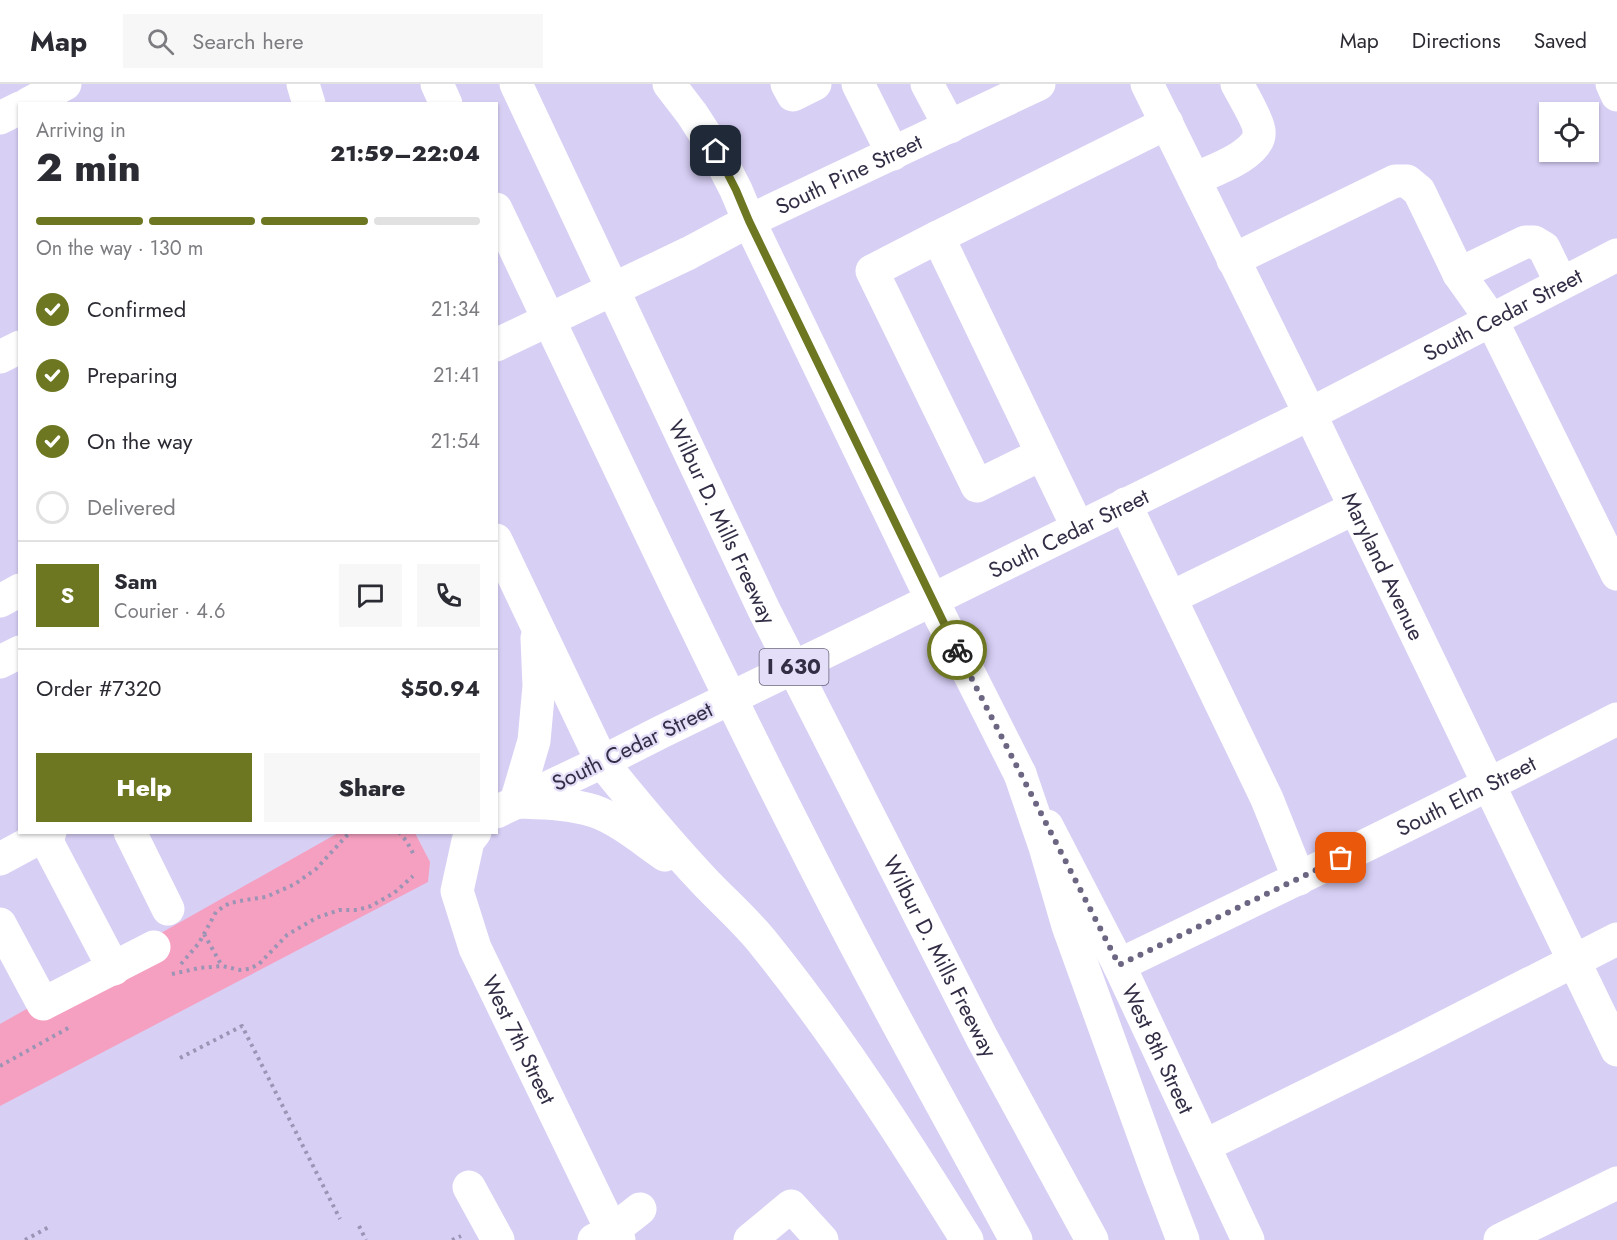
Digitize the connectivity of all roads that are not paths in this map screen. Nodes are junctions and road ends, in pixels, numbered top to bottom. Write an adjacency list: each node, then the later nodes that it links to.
1 (303, 84): 17 (main road)
2 (437, 84): 18 (main road)
3 (516, 84): 81 (main road, Wilbur D. Mills Freeway / I 630)
4 (669, 84): 23 (main road)
5 (686, 84): 23 (main road, West 8th Street)
6 (788, 84): 7 (main road)
7 (815, 84)
8 (858, 84): 24 (main road)
9 (927, 84): 22 (main road)
10 (1038, 84): 22 (main road, South Pine Street)
11 (1147, 84): 21 (main road, Maryland Avenue)
12 (1237, 84): 25 (main road)
13 (1612, 84): 15 (main road)
14 (62, 90): 16 (main road)
15 (1617, 95)
16 (33, 102)
17 (308, 102)
18 (445, 102)
19 (18, 109): 20 (main road)
20 (0, 118)
21 (1167, 123): 25 (main road, Maryland Avenue); 28 (main road)
22 (950, 127): 24 (main road, South Pine Street)
23 (716, 151): 27 (main road, West 8th Street)
24 (893, 154): 27 (main road, South Pine Street)
25 (1194, 179): 30 (main road, Maryland Avenue)
26 (498, 213): 80 (main road, I 630)
27 (749, 221): 34 (main road, South Pine Street); 46 (main road, West 8th Street)
28 (938, 237): 38 (main road); 38 (main road)
29 (1617, 255): 32 (main road, South Cedar Street)
30 (1233, 260): 31 (main road); 37 (main road, Maryland Avenue)
31 (1459, 274): 32 (main road); 33 (main road)
32 (1560, 283): 33 (main road, South Cedar Street)
33 (1491, 319): 37 (main road, South Cedar Street); 43 (main road)
34 (498, 344)
35 (18, 348): 36 (main road)
36 (0, 357)
37 (1310, 414): 39 (main road, South Cedar Street); 40 (main road, Maryland Avenue)
38 (1042, 454): 41 (main road)
39 (1125, 504): 41 (main road, South Cedar Street); 45 (main road)
40 (1355, 508): 45 (main road); 54 (main road, Maryland Avenue)
41 (1078, 528): 46 (main road, South Cedar Street)
42 (498, 544): 48 (main road)
43 (1617, 574)
44 (18, 592): 47 (main road)
45 (1172, 597): 60 (main road)
46 (932, 600): 52 (main road, South Cedar Street); 53 (main road, West 8th Street)
47 (0, 601)
48 (536, 624): 52 (main road); 55 (main road)
49 (18, 653): 50 (main road)
50 (0, 662)
51 (1617, 719): 54 (main road, South Elm Street)
52 (602, 762): 55 (main road, South Cedar Street); 61 (main road)
53 (1020, 774): 67 (main road, West 8th Street); 82 (main road)
54 (1488, 786): 60 (main road, South Elm Street); 66 (main road, Maryland Avenue)
55 (506, 807): 61 (main road)
56 (47, 834): 59 (main road); 69 (main road)
57 (131, 834): 62 (main road)
58 (473, 834): 75 (main road, West 7th Street)
59 (0, 859)
60 (1299, 879): 67 (main road, South Elm Street)
61 (704, 881): 79 (main road)
62 (168, 909)
63 (0, 924): 68 (main road)
64 (1617, 939): 66 (main road)
65 (154, 947): 69 (main road)
66 (1574, 960): 70 (main road, Maryland Avenue); 71 (main road)
67 (1119, 965): 71 (main road, West 8th Street)
68 (10, 967): 69 (main road)
69 (114, 969)
70 (1617, 1050)
71 (1204, 1146): 83 (main road, West 8th Street)
72 (1617, 1183): 84 (main road)
73 (469, 1187): 76 (main road)
74 (640, 1209): 75 (main road)
75 (608, 1237)
76 (498, 1240)
77 (750, 1240): 78 (main road)
78 (822, 1240)
79 (967, 1240)
80 (1016, 1240)
81 (1092, 1240)
82 (1184, 1240)
83 (1248, 1240)
84 (1500, 1240)

